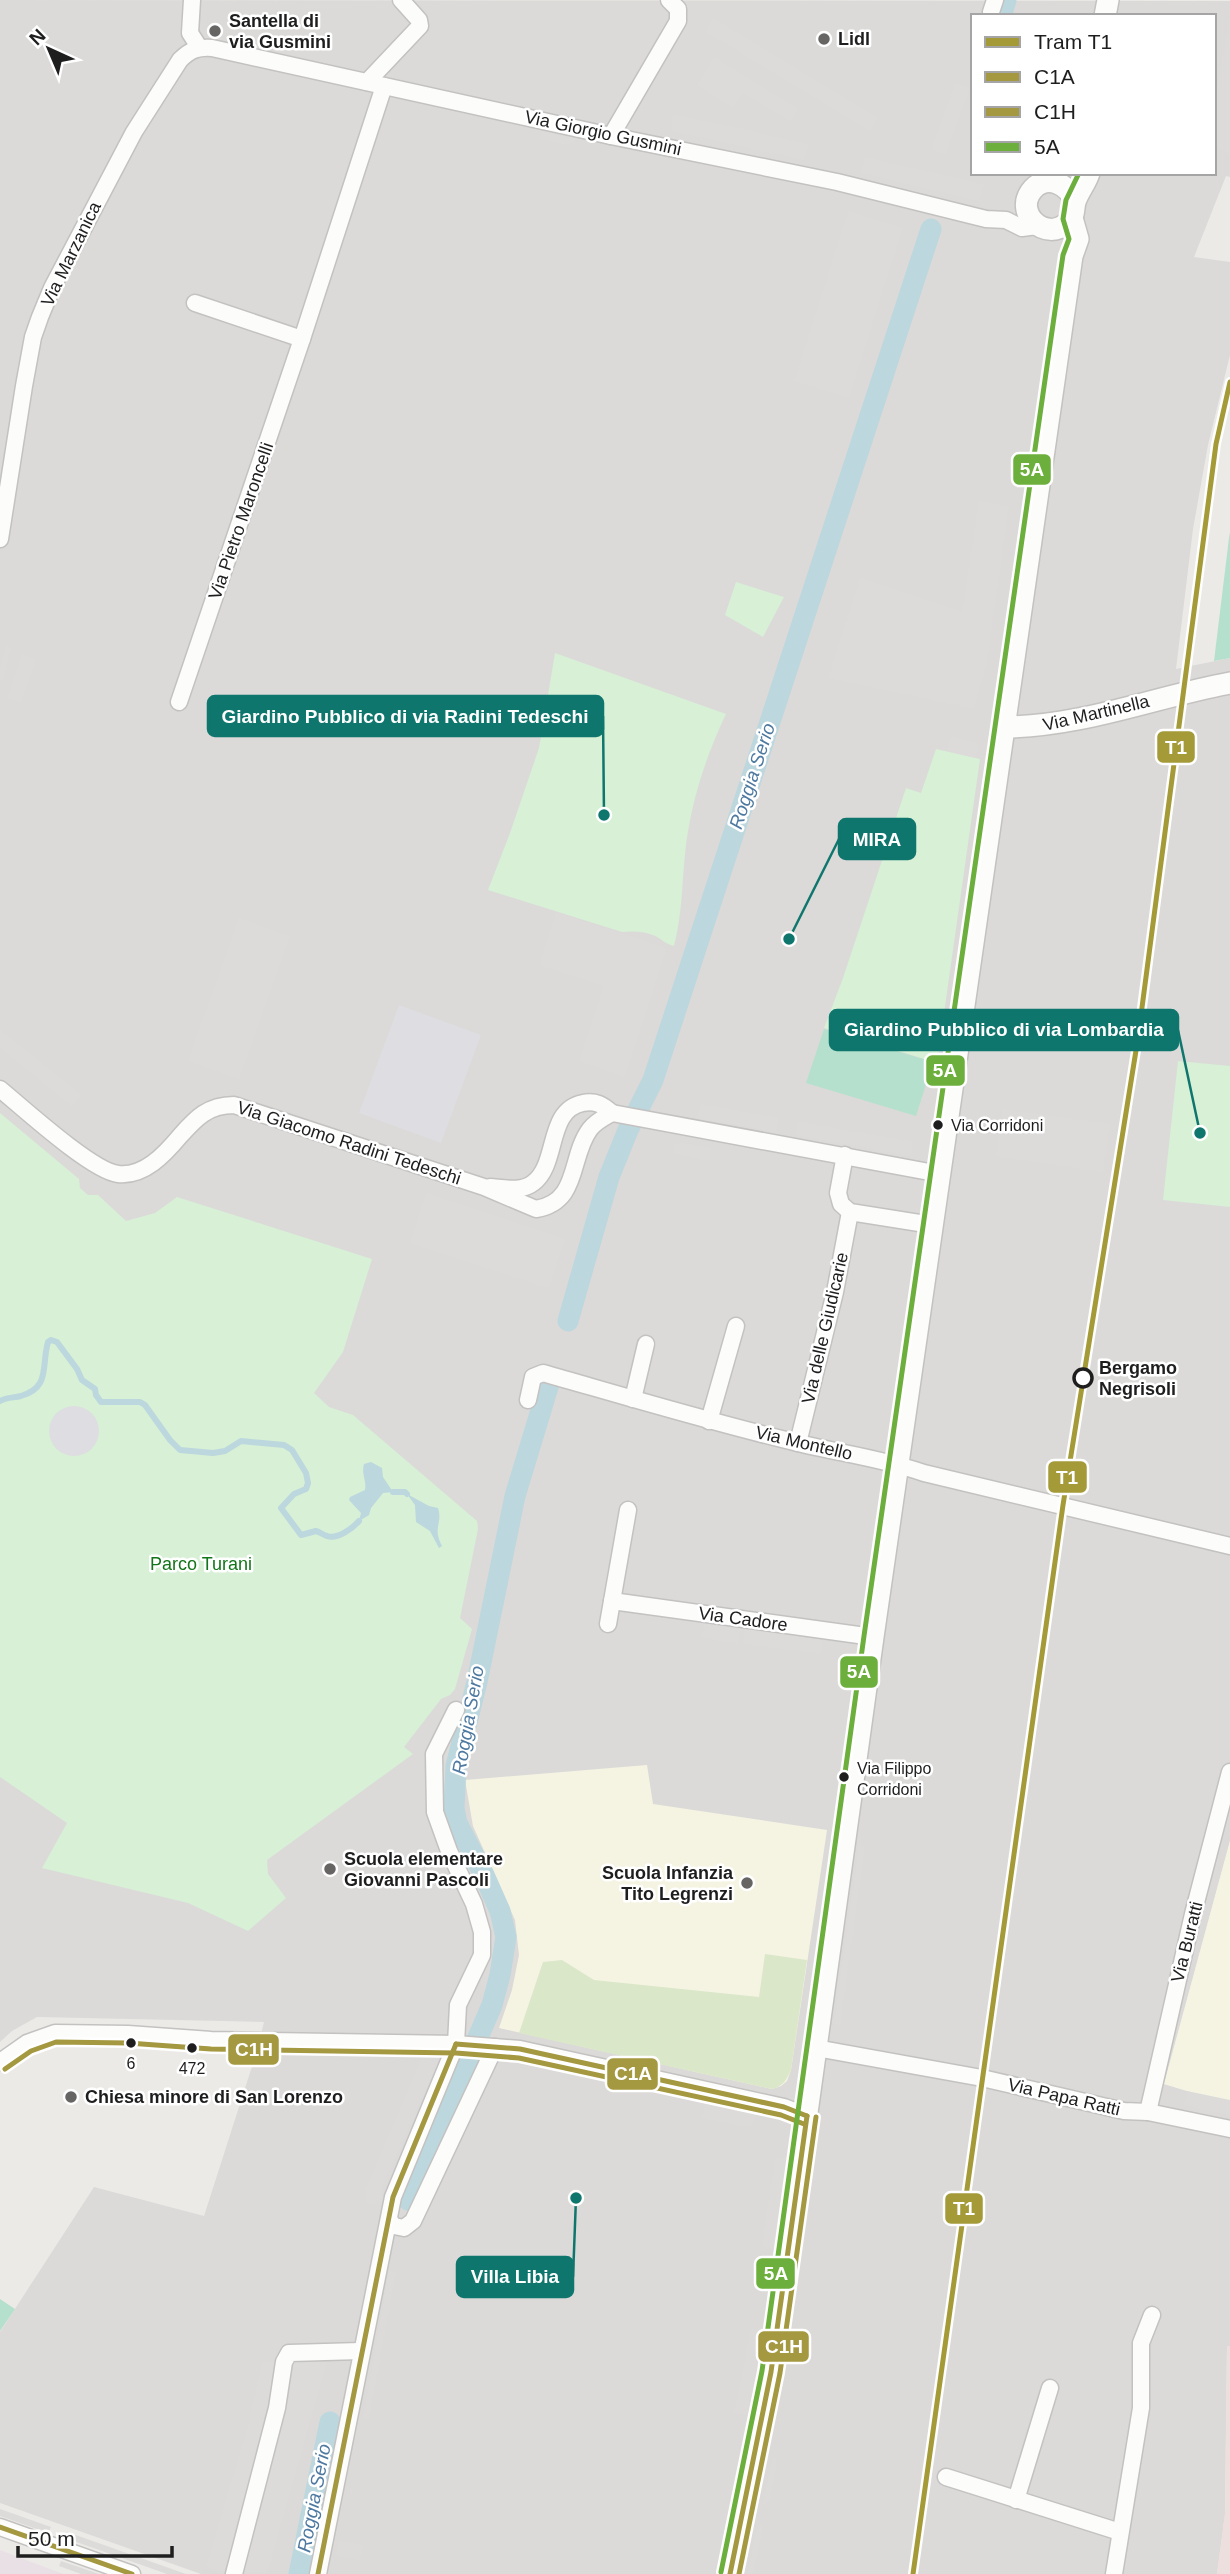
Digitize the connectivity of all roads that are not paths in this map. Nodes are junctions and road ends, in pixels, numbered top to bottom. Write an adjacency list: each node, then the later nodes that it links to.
1 (192, 0): 4 (street)
2 (401, 0): 5 (street)
3 (669, 0): 7 (street)
4 (199, 47): 5 (street, Via Giorgio Gusmini); 17 (street, Via Marzanica)
5 (367, 82): 6 (street, Via Giorgio Gusmini)
6 (384, 86): 7 (street, Via Giorgio Gusmini); 16 (street, Via Pietro Maroncelli)
7 (611, 136): 12 (street, Via Giorgio Gusmini)
8 (1088, 175): 11 (street)
9 (1058, 177): 10 (street); 11 (street)
10 (1028, 197): 12 (street); 13 (street)
11 (1074, 210): 13 (street); 14 (street)
12 (1006, 220): 13 (street, Via Giorgio Gusmini)
13 (1045, 228): 14 (street)
14 (1072, 256): 20 (street)
15 (195, 303): 16 (street)
16 (302, 339): 19 (street, Via Pietro Maroncelli)
17 (0, 539)
18 (1230, 683): 20 (street, Via Martinella)
19 (179, 702)
20 (1003, 727): 24 (street)
21 (0, 1089): 25 (street, Via Giacomo Radini Tedeschi)
22 (621, 1114): 23 (street); 25 (street, Via Giacomo Radini Tedeschi); 25 (street, Via Giacomo Radini Tedeschi)
23 (845, 1155): 24 (street); 26 (street, Via delle Giudicarie)
24 (940, 1174): 27 (street)
25 (484, 1187)
26 (850, 1212): 27 (street); 33 (street, Via delle Giudicarie)
27 (932, 1225): 34 (street)
28 (736, 1326): 32 (street)
29 (646, 1344): 30 (street)
30 (633, 1399): 31 (street, Via Montello); 32 (street, Via Montello)
31 (528, 1400)
32 (709, 1421): 33 (street, Via Montello)
33 (798, 1443): 34 (street, Via Montello)
34 (899, 1464): 36 (street, Via Montello); 39 (street)
35 (628, 1510): 37 (street)
36 (1230, 1546)
37 (612, 1601): 38 (street); 39 (street, Via Cadore)
38 (608, 1624)
39 (873, 1637): 44 (street)
40 (456, 1710): 42 (street)
41 (1230, 1772): 46 (street, Via Buratti)
42 (456, 2044): 43 (street); 45 (street); 49 (street)
43 (491, 2047): 47 (street); 49 (street)
44 (816, 2048): 46 (street, Via Papa Ratti); 47 (street)
45 (0, 2062)
46 (1148, 2112): 48 (street, Via Papa Ratti)
47 (807, 2116): 60 (street)
48 (1230, 2129)
49 (390, 2221): 51 (street)
50 (1152, 2315): 56 (street)
51 (361, 2351): 58 (street); 59 (street)
52 (1050, 2388): 54 (street)
53 (946, 2477): 54 (street)
54 (1016, 2500): 56 (street)
55 (0, 2527): 57 (street)
56 (1121, 2532): 61 (street)
57 (132, 2574)
58 (234, 2574)
59 (318, 2574)
60 (730, 2574)
61 (1114, 2574)

